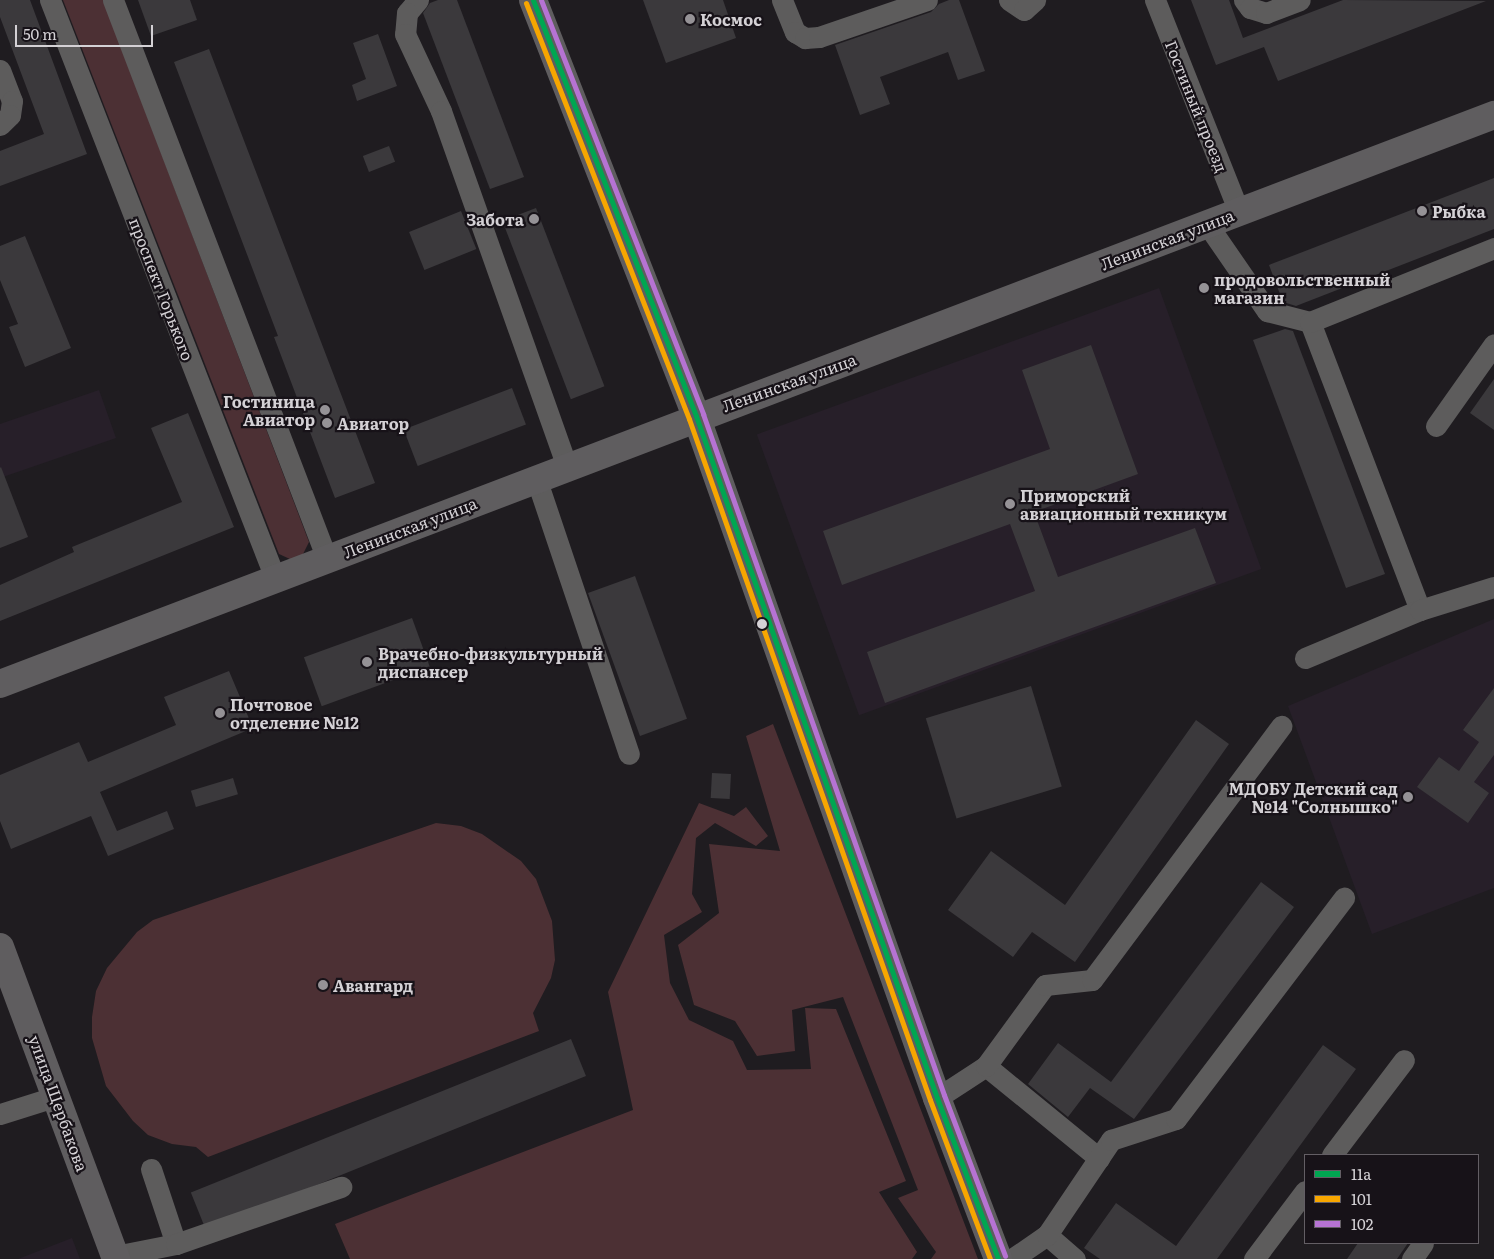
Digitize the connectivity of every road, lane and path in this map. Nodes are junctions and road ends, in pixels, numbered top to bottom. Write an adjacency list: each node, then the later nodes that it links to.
1 (50, 0): 25 (street, проспект Горького)
2 (113, 0): 24 (street)
3 (418, 0): 22 (street)
4 (533, 0): 20 (main road)
5 (782, 0): 6 (street)
6 (927, 0)
7 (1009, 0): 8 (street)
8 (1035, 0)
9 (1155, 0): 15 (street, Гостиный проезд)
10 (1244, 0): 11 (street)
11 (1300, 0)
12 (0, 70): 14 (street)
13 (1492, 119): 15 (main road, Ленинская улица)
14 (0, 125)
15 (1239, 212): 16 (main road, Ленинская улица)
16 (1207, 224): 18 (street); 20 (main road, Ленинская улица)
17 (1494, 248): 18 (street)
18 (1310, 322): 27 (street)
19 (1494, 344): 21 (street)
20 (696, 416): 22 (main road, Ленинская улица); 37 (main road)
21 (1436, 426)
22 (567, 467): 23 (main road, Ленинская улица)
23 (536, 478): 24 (main road, Ленинская улица); 31 (street)
24 (327, 559): 25 (main road, Ленинская улица)
25 (275, 578): 29 (main road, Ленинская улица)
26 (1494, 587): 27 (street)
27 (1420, 610): 28 (street)
28 (1305, 658)
29 (0, 684)
30 (1281, 726): 35 (street)
31 (629, 754)
32 (1344, 898): 40 (street)
33 (0, 947): 36 (main road, улица Щербакова)
34 (1404, 1060): 39 (street)
35 (986, 1066): 37 (street); 40 (street)
36 (57, 1096): 38 (street); 47 (main road, улица Щербакова)
37 (936, 1098): 48 (main road)
38 (0, 1114)
39 (1333, 1154)
40 (1099, 1158): 44 (street)
41 (151, 1169): 45 (street)
42 (341, 1187): 45 (street)
43 (1304, 1192): 51 (street)
44 (1047, 1235): 49 (street); 50 (street)
45 (176, 1244): 47 (street)
46 (1422, 1244): 52 (street)
47 (116, 1258)
48 (998, 1259)
49 (1012, 1259)
50 (1075, 1259)
51 (1254, 1259)
52 (1412, 1259)

